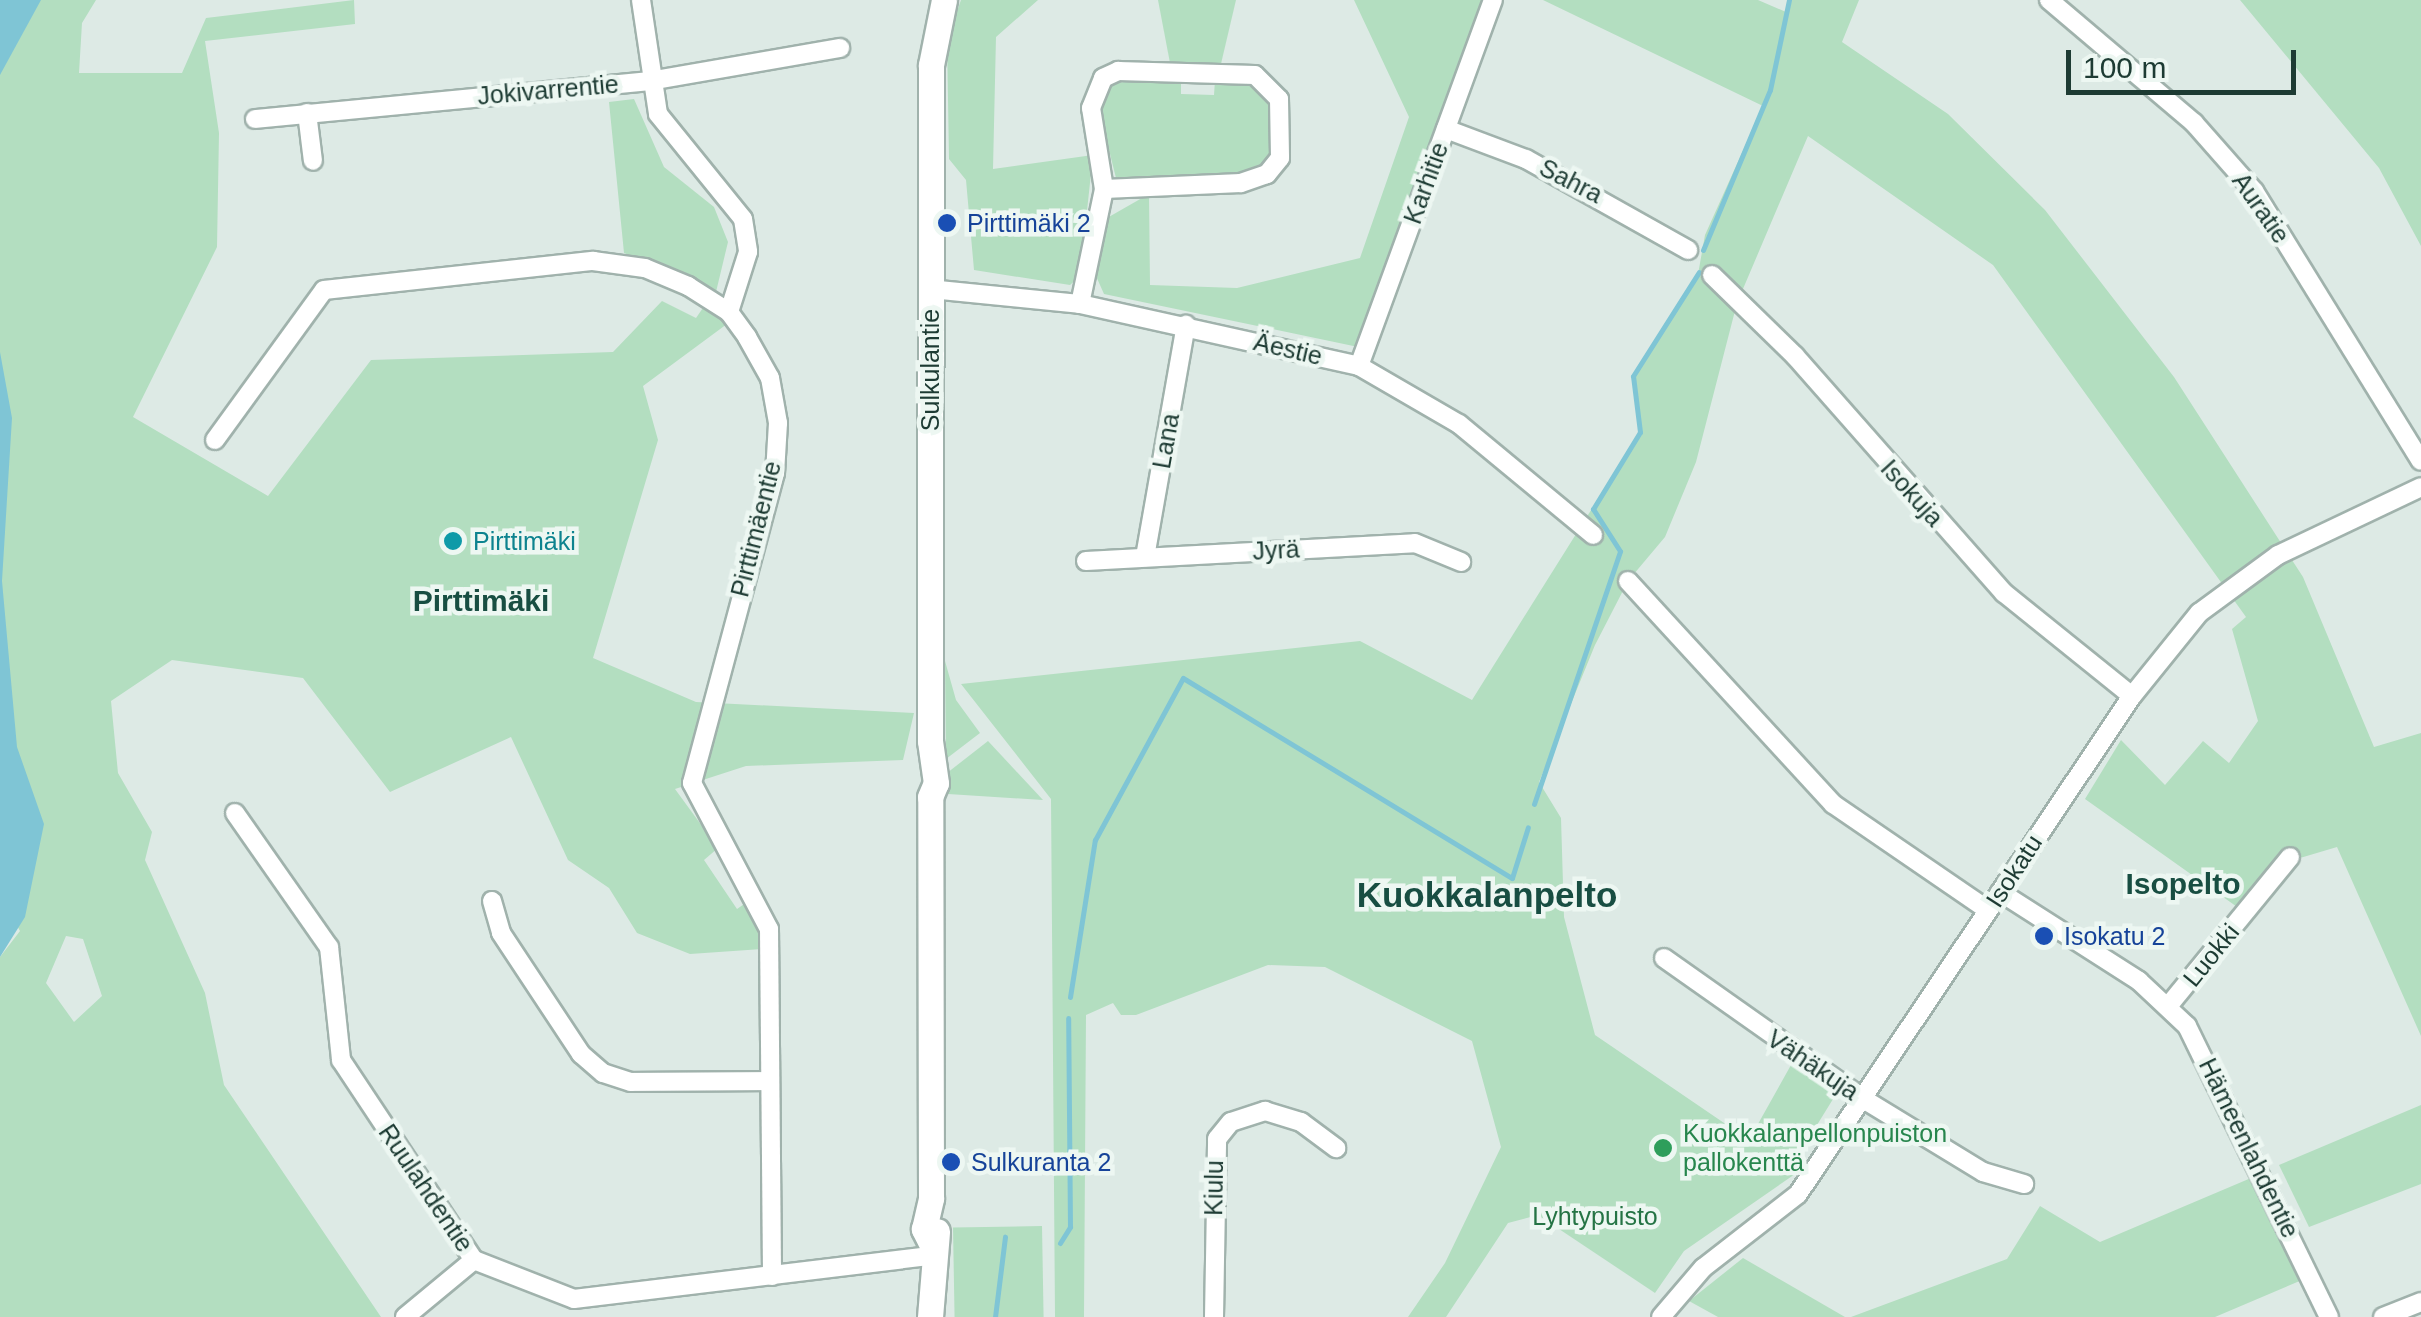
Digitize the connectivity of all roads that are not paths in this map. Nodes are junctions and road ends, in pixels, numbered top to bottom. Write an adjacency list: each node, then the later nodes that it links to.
1 (641, 0): 6 (street)
2 (944, 0): 14 (main road, Sulkulantie)
3 (1493, 0): 9 (street, Karhitie)
4 (2050, 0): 20 (street, Auratie)
5 (840, 48): 6 (street, Jokivarrentie)
6 (649, 81): 7 (street, Jokivarrentie); 16 (street)
7 (307, 113): 8 (street, Jokivarrentie); 10 (street)
8 (254, 119)
9 (1446, 128): 12 (street, Sahra); 18 (street, Karhitie)
10 (312, 161)
11 (1104, 190): 11 (street); 15 (street)
12 (1688, 250)
13 (1712, 274): 27 (street, Isokuja)
14 (930, 289): 15 (street, Äestie); 39 (main road, Sulkulantie)
15 (1080, 304): 17 (street, Äestie)
16 (729, 312): 19 (street); 35 (street, Pirttimäentie)
17 (1186, 325): 18 (street, Äestie); 23 (street, Lana)
18 (1358, 366): 22 (street, Äestie)
19 (216, 440)
20 (2421, 460)
21 (2421, 487): 27 (street, Isokatu)
22 (1592, 535)
23 (1145, 557): 24 (street, Jyrä); 25 (street, Jyrä)
24 (1086, 561)
25 (1462, 562)
26 (1628, 581): 32 (street)
27 (2132, 696): 30 (street, Isokatu)
28 (234, 813): 40 (street, Ruulahdentie)
29 (2290, 857): 34 (street, Luokki)
30 (2000, 892): 32 (street, Isokatu); 34 (street, Hämeenlahdentie)
31 (492, 902): 35 (street)
32 (1988, 910): 36 (street, Isokatu)
33 (1664, 958): 36 (street, Vähäkuja)
34 (2169, 1006): 47 (street, Hämeenlahdentie)
35 (769, 1081): 41 (street, Pirttimäentie)
36 (1864, 1100): 38 (street, Vähäkuja); 46 (street, Isokatu)
37 (1336, 1148): 45 (street, Kiulu)
38 (2024, 1184)
39 (930, 1249): 41 (street, Ruulahdentie); 44 (main road, Sulkulantie)
40 (474, 1260): 41 (street, Ruulahdentie); 43 (street)
41 (772, 1276)
42 (2421, 1302): 48 (street)
43 (405, 1317)
44 (930, 1317)
45 (1214, 1317)
46 (1661, 1317)
47 (2329, 1317)
48 (2384, 1317)

